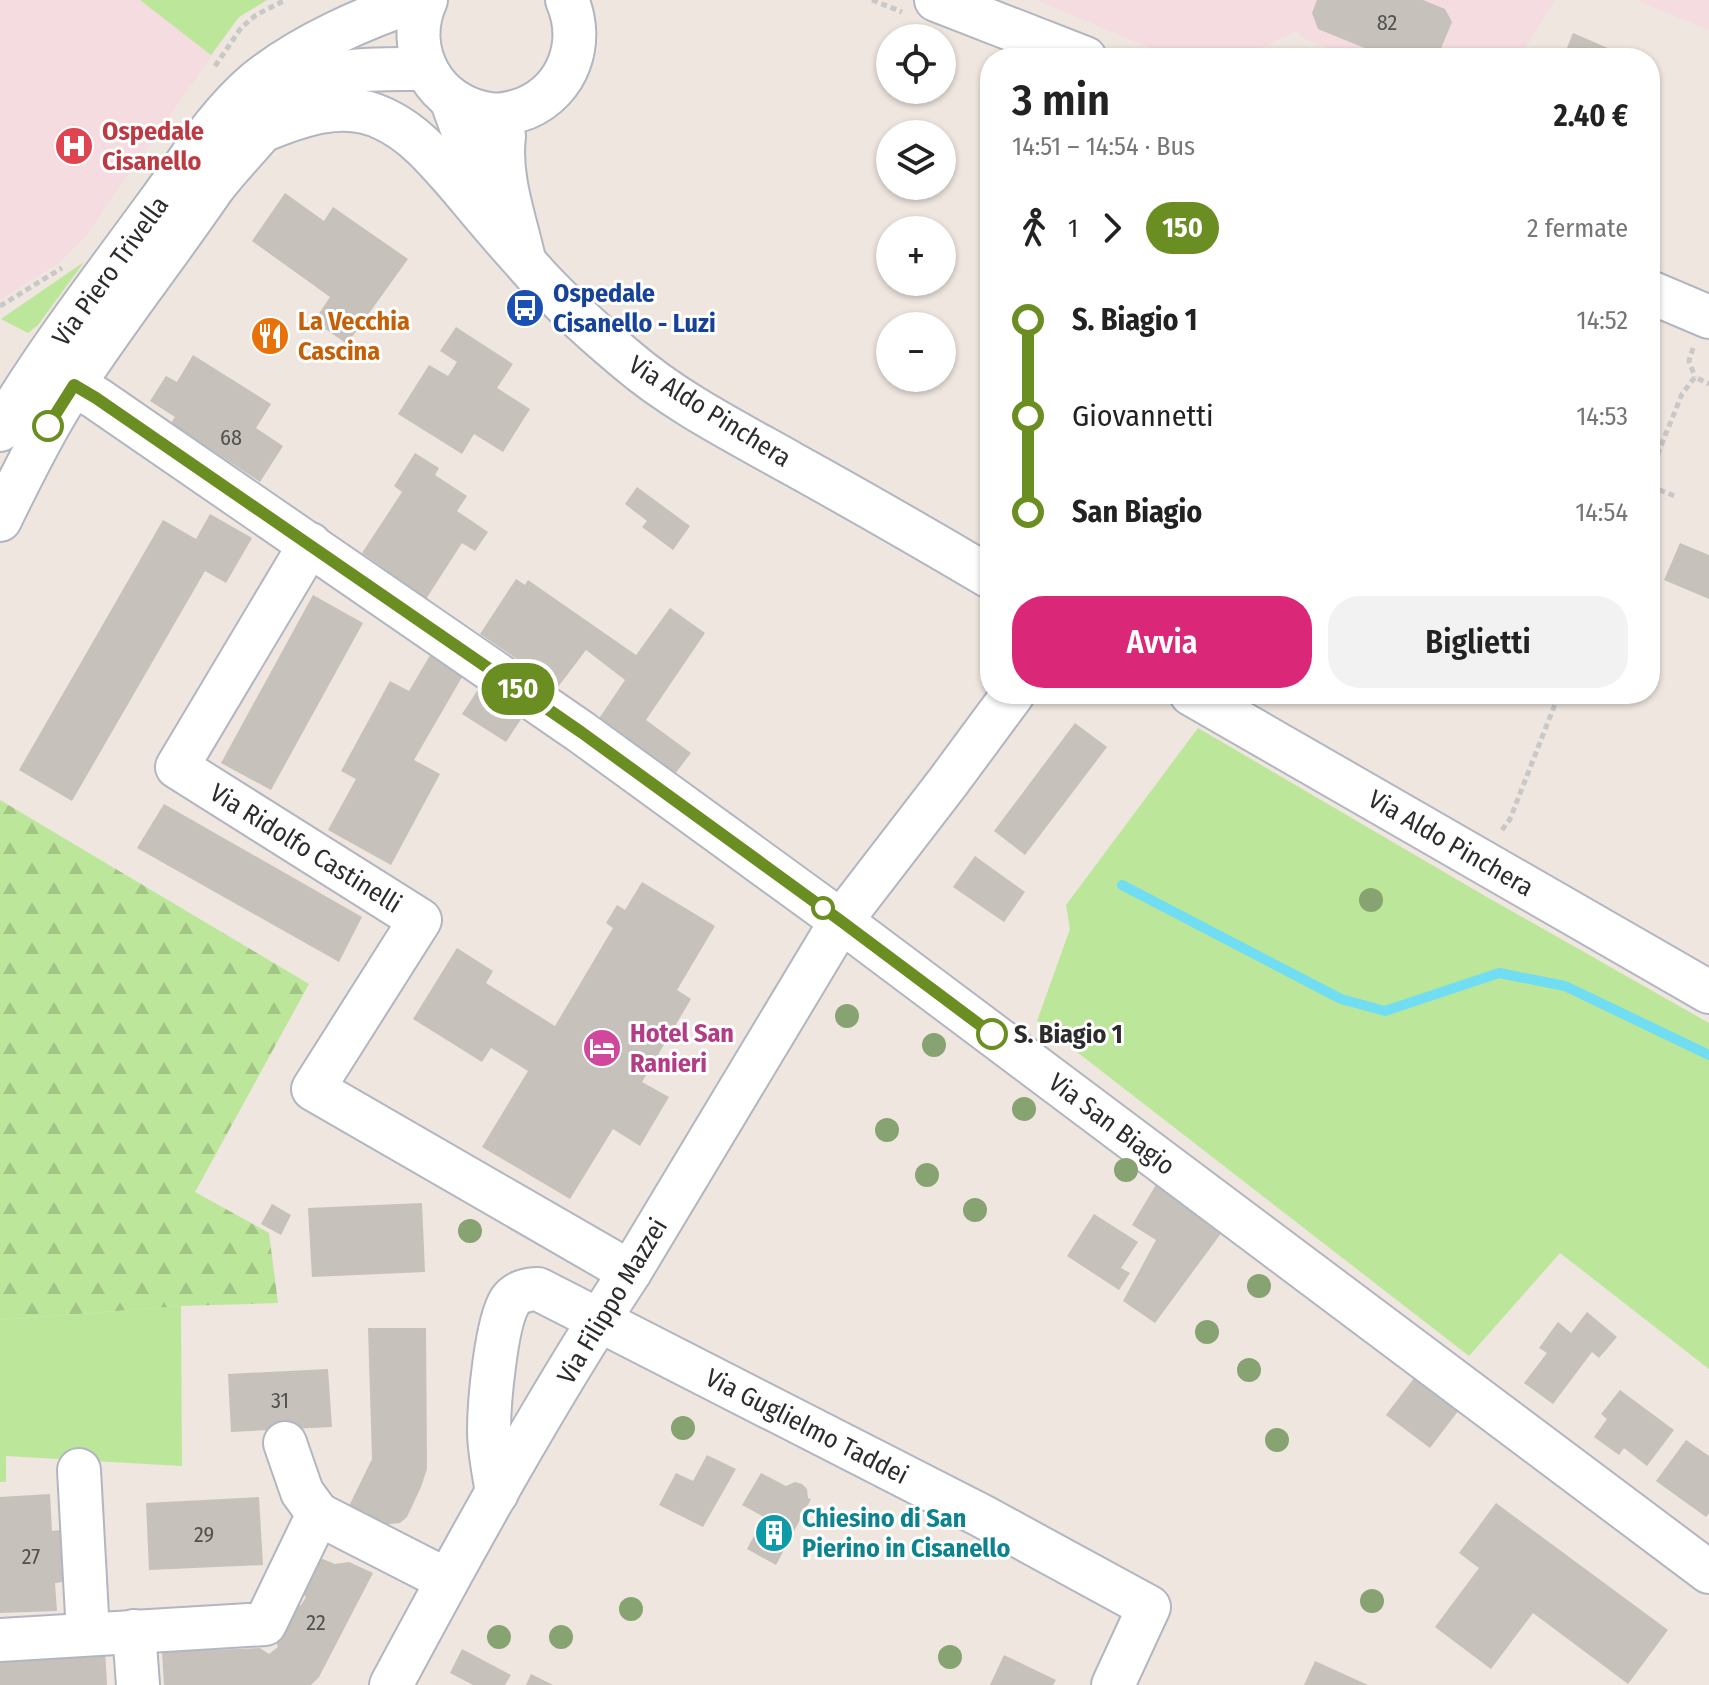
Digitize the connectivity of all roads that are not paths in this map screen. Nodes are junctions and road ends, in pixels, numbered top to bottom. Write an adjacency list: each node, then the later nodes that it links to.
1 (426, 0): 6 (street, Via Aldo Pinchera)
2 (567, 0): 6 (street)
3 (936, 0): 5 (street)
4 (401, 6): 14 (street, Via Piero Trivella)
5 (1059, 48)
6 (438, 84): 7 (street, Via Piero Trivella); 9 (street, Via Aldo Pinchera)
7 (262, 131): 9 (street, Via Piero Trivella); 13 (street, Via Piero Trivella)
8 (504, 136): 10 (street)
9 (480, 210): 10 (street, Via Aldo Pinchera)
10 (526, 264): 17 (street, Via Aldo Pinchera)
11 (1660, 300): 12 (street)
12 (1701, 332)
13 (74, 385): 15 (street, Via Piero Trivella); 16 (street, Via San Biagio)
14 (0, 430)
15 (0, 520)
16 (310, 544): 20 (street, Via San Biagio); 22 (street, Via Ridolfo Castinelli)
17 (980, 571)
18 (1006, 704): 20 (street, Via Filippo Mazzei)
19 (1208, 704): 21 (street, Via Aldo Pinchera)
20 (841, 921): 22 (street, Via Filippo Mazzei); 28 (street, Via San Biagio)
21 (1709, 992)
22 (630, 1272): 23 (street, Via Filippo Mazzei)
23 (599, 1319): 26 (street, Via Filippo Mazzei); 26 (street, Via Guglielmo Taddei); 35 (street, Via Guglielmo Taddei)
24 (285, 1443): 27 (street)
25 (79, 1470): 31 (street)
26 (497, 1493): 29 (street, Via Filippo Mazzei)
27 (318, 1514): 29 (street); 30 (street)
28 (1709, 1572)
29 (447, 1580): 34 (street, Via Filippo Mazzei)
30 (134, 1631): 31 (street); 33 (street)
31 (88, 1634): 32 (street)
32 (0, 1640)
33 (138, 1685)
34 (391, 1685)
35 (1113, 1685)

